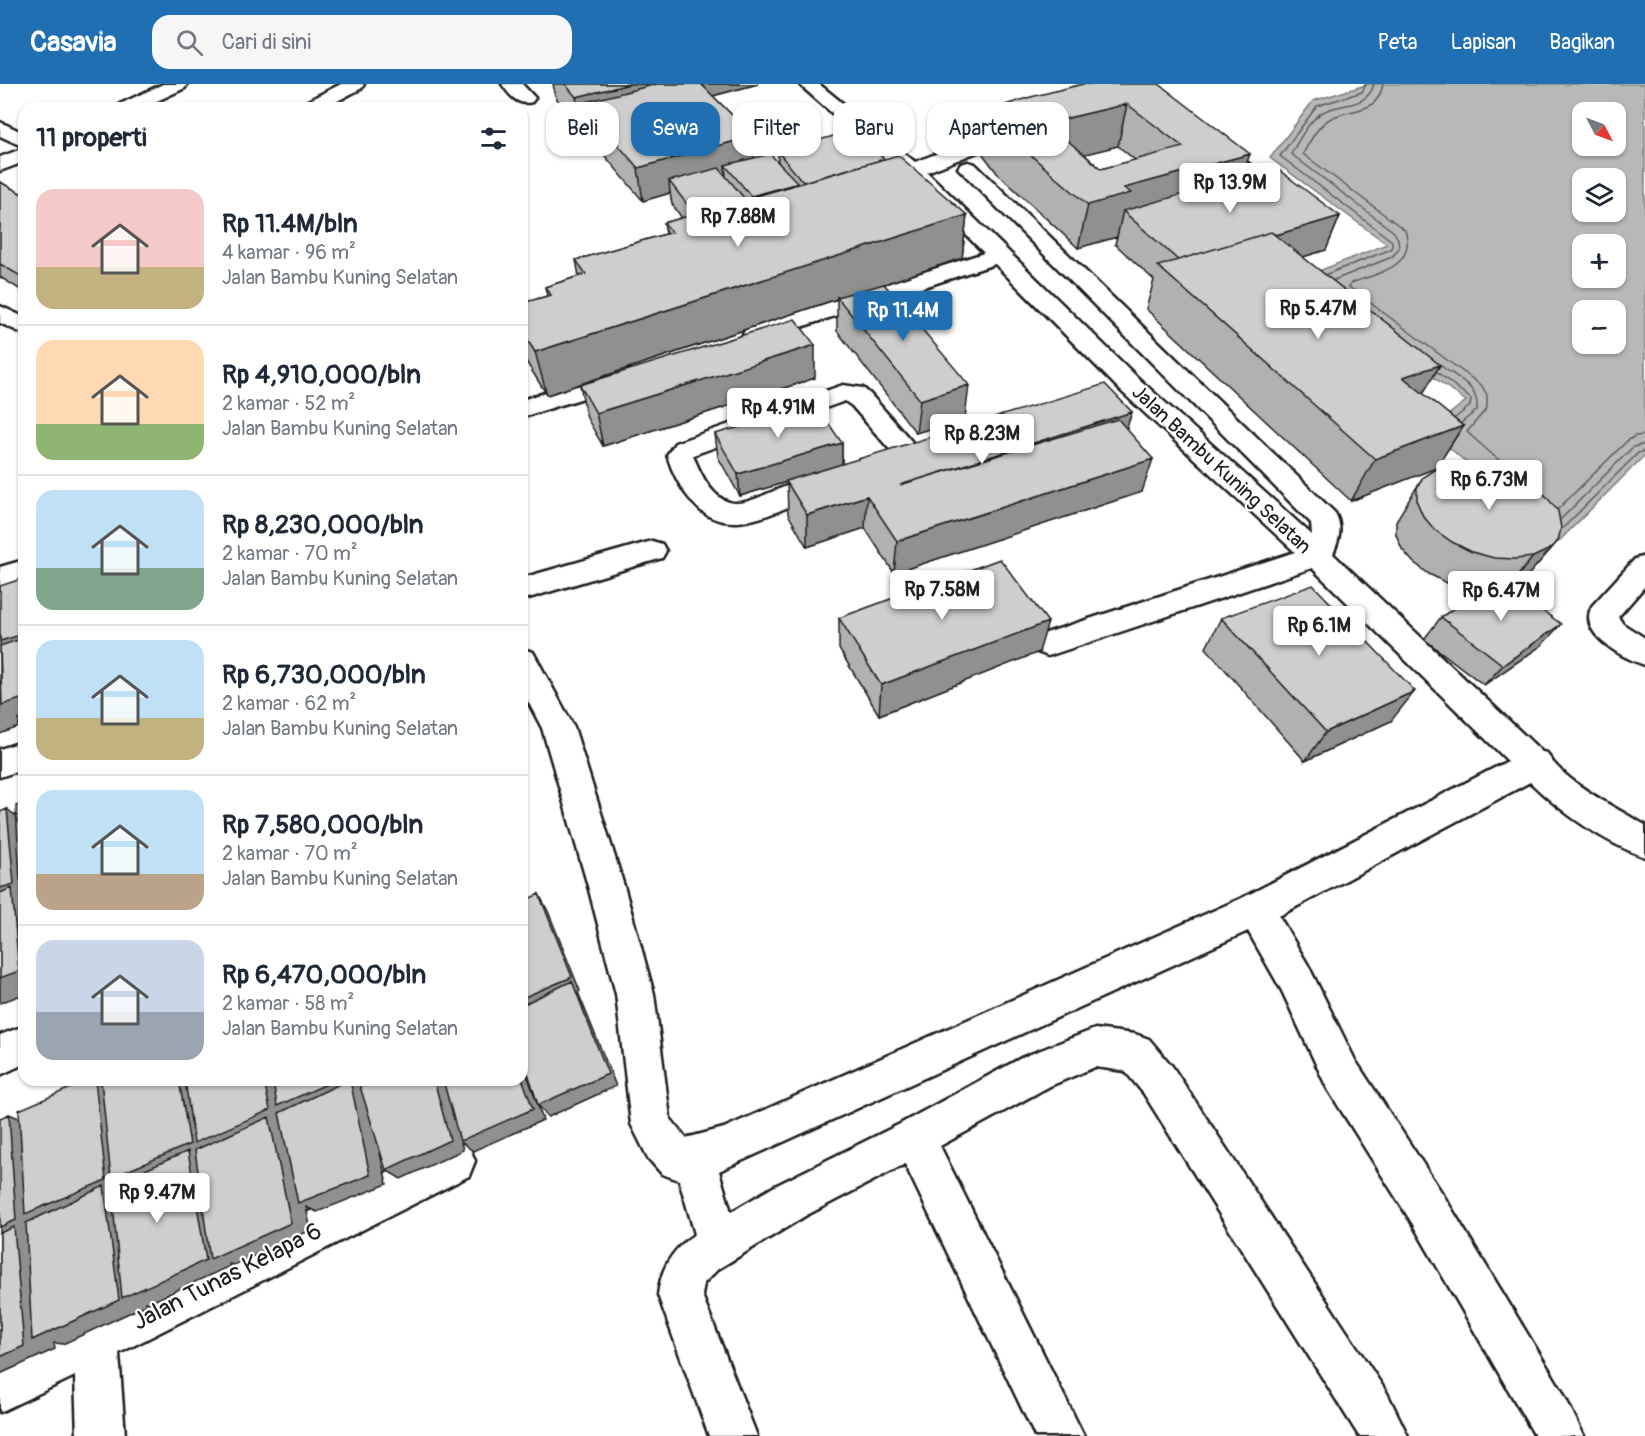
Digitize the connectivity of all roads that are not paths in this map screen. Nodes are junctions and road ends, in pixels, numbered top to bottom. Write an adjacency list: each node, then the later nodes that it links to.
1 (178, 84): 6 (street)
2 (356, 84): 7 (street)
3 (511, 84): 5 (street)
4 (807, 84): 15 (street, Jalan Bambu Kuning Selatan)
5 (525, 98)
6 (140, 102)
7 (321, 102)
8 (0, 128): 10 (street)
9 (1190, 130): 16 (street)
10 (18, 138)
11 (18, 156): 13 (street)
12 (949, 156): 15 (street)
13 (0, 165)
14 (968, 168): 25 (street)
15 (913, 170): 17 (street, Jalan Bambu Kuning Selatan)
16 (1257, 179)
17 (999, 255): 20 (street); 25 (street, Jalan Bambu Kuning Selatan)
18 (0, 312): 19 (street)
19 (18, 323)
20 (738, 339)
21 (647, 369): 22 (street)
22 (528, 408)
23 (921, 453): 23 (street)
24 (652, 551): 29 (street)
25 (1317, 556): 30 (street); 35 (street, Jalan Bambu Kuning Selatan)
26 (1645, 567): 31 (street)
27 (18, 573): 28 (street)
28 (0, 578)
29 (528, 587)
30 (1048, 644)
31 (1645, 653)
32 (528, 673): 41 (street)
33 (18, 757): 34 (street)
34 (0, 763)
35 (1534, 763): 36 (street, Jalan Bambu Kuning Selatan); 37 (street)
36 (1645, 842)
37 (1255, 910): 41 (street); 50 (street)
38 (18, 1048): 39 (street)
39 (0, 1055)
40 (914, 1138): 43 (street); 48 (street); 49 (street)
41 (694, 1158): 43 (street)
42 (454, 1161): 44 (street, Jalan Tunas Kelapa 6)
43 (719, 1244): 47 (street)
44 (96, 1342): 45 (street, Jalan Tunas Kelapa 6); 46 (street)
45 (0, 1389)
46 (101, 1436)
47 (733, 1436)
48 (1060, 1436)
49 (1384, 1436)
50 (1560, 1436)

